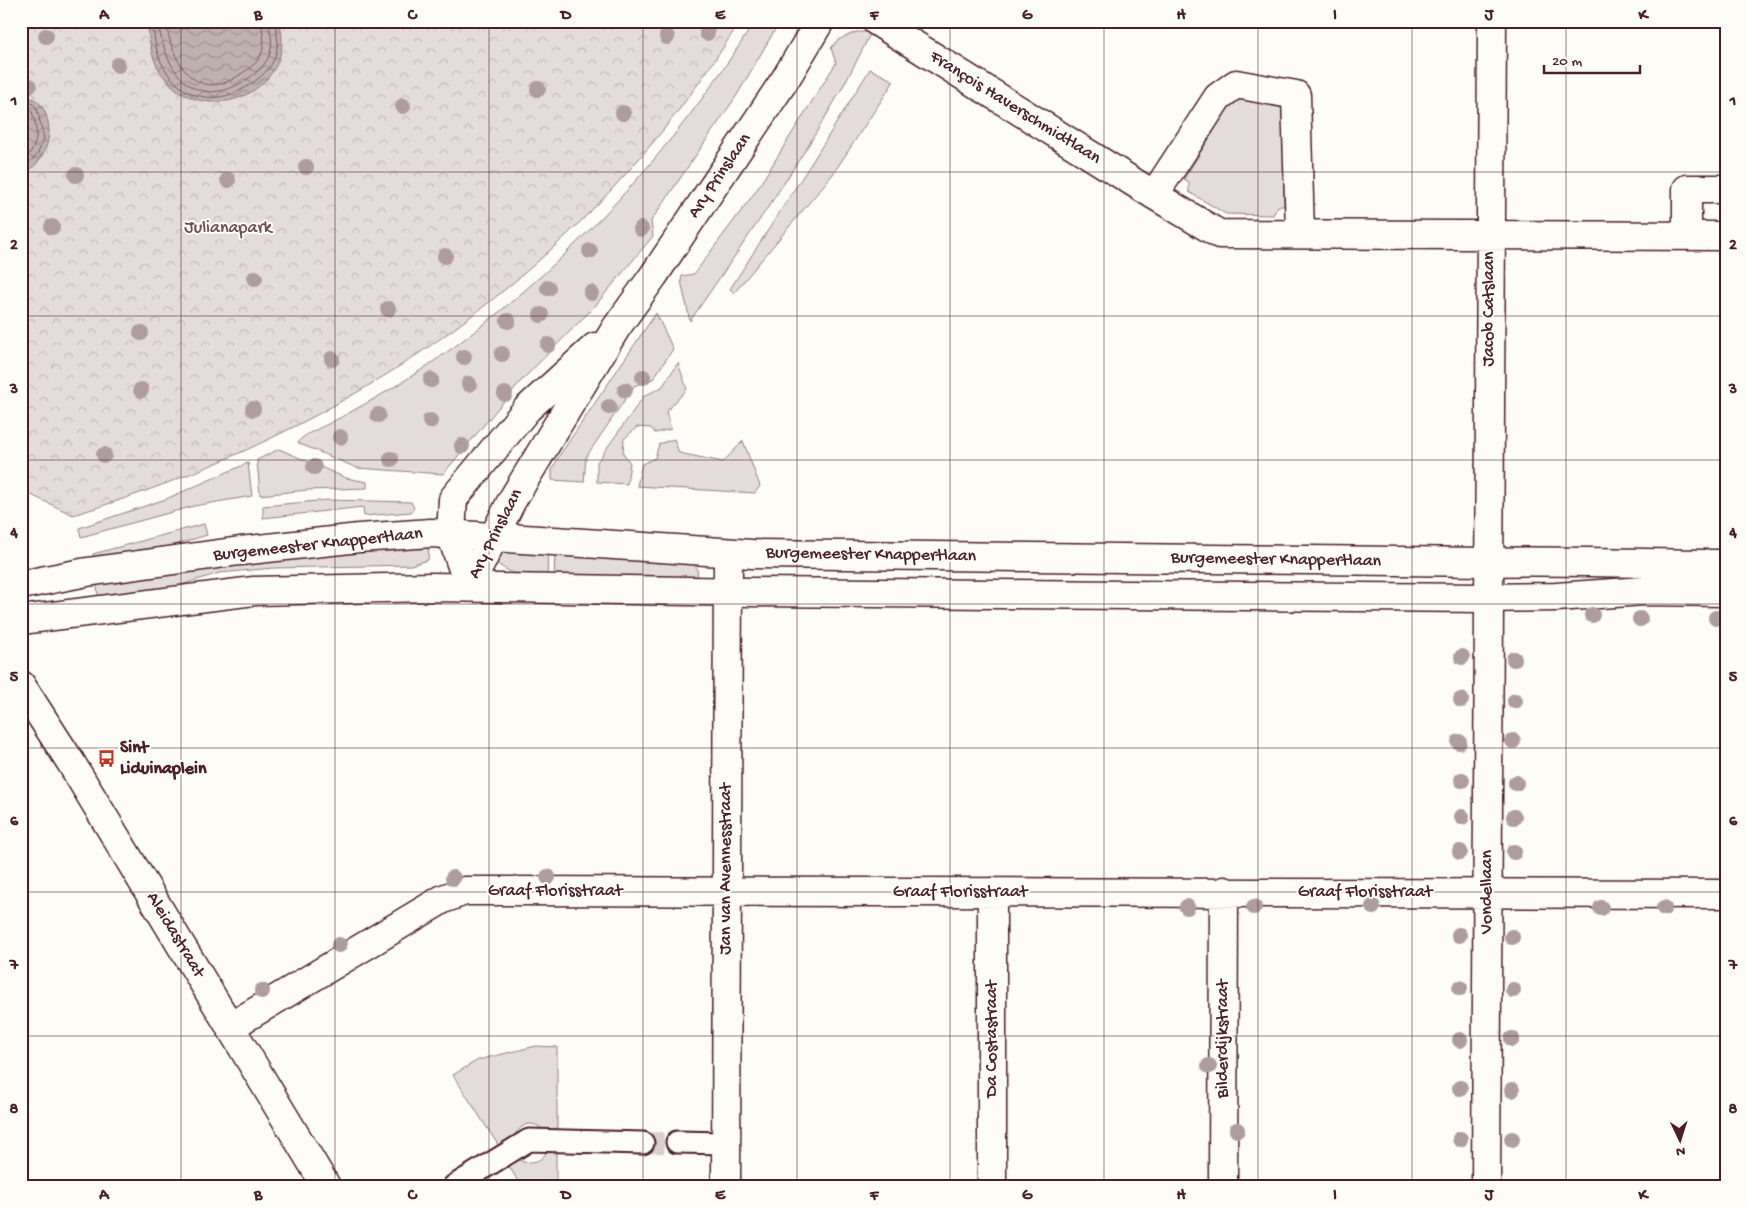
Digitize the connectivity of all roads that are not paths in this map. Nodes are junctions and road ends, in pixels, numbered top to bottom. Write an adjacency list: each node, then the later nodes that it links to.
1 (820, 21): 10 (street, Ary Prinslaan)
2 (876, 21): 5 (street, François Haverschmidtlaan)
3 (1492, 21): 7 (street, Jacob Catslaan)
4 (1726, 189): 8 (street)
5 (1154, 195): 6 (street, François Haverschmidtlaan); 6 (street)
6 (1300, 233): 7 (street, François Haverschmidtlaan)
7 (1490, 235): 8 (street, François Haverschmidtlaan); 14 (street, Jacob Catslaan)
8 (1687, 236): 9 (street, François Haverschmidtlaan)
9 (1726, 236)
10 (616, 328): 11 (street, Ary Prinslaan); 12 (street, Ary Prinslaan)
11 (451, 534): 12 (street, Burgemeester Knappertlaan); 16 (street, Burgemeester Knappertlaan); 17 (street, Ary Prinslaan)
12 (493, 536): 13 (street, Burgemeester Knappertlaan); 17 (street, Ary Prinslaan)
13 (728, 553): 14 (street, Burgemeester Knappertlaan); 18 (street, Jan van Avennesstraat)
14 (1487, 562): 15 (street, Burgemeester Knappertlaan); 20 (street, Jacob Catslaan)
15 (1726, 564)
16 (21, 585)
17 (469, 587): 18 (street, Burgemeester Knappertlaan); 21 (street, Burgemeester Knappertlaan)
18 (726, 592): 20 (street, Burgemeester Knappertlaan); 24 (street, Jan van Avennesstraat)
19 (1726, 592): 20 (street, Burgemeester Knappertlaan)
20 (1487, 598): 26 (street, Vondellaan)
21 (21, 620)
22 (21, 685): 28 (street, Aleidastraat)
23 (1224, 891): 25 (street, Graaf Florisstraat); 26 (street, Graaf Florisstraat); 36 (street, Bilderdijkstraat)
24 (726, 892): 25 (street, Graaf Florisstraat); 28 (street, Graaf Florisstraat); 31 (street, Jan van Avennesstraat)
25 (992, 892): 35 (street, Da Costastraat)
26 (1487, 893): 27 (street, Graaf Florisstraat); 37 (street, Vondellaan)
27 (1726, 894)
28 (230, 1027): 32 (street, Aleidastraat)
29 (677, 1142): 31 (street)
30 (643, 1143): 33 (street)
31 (726, 1143): 34 (street, Jan van Avennesstraat)
32 (326, 1186)
33 (454, 1186)
34 (726, 1186)
35 (992, 1186)
36 (1223, 1186)
37 (1486, 1186)

